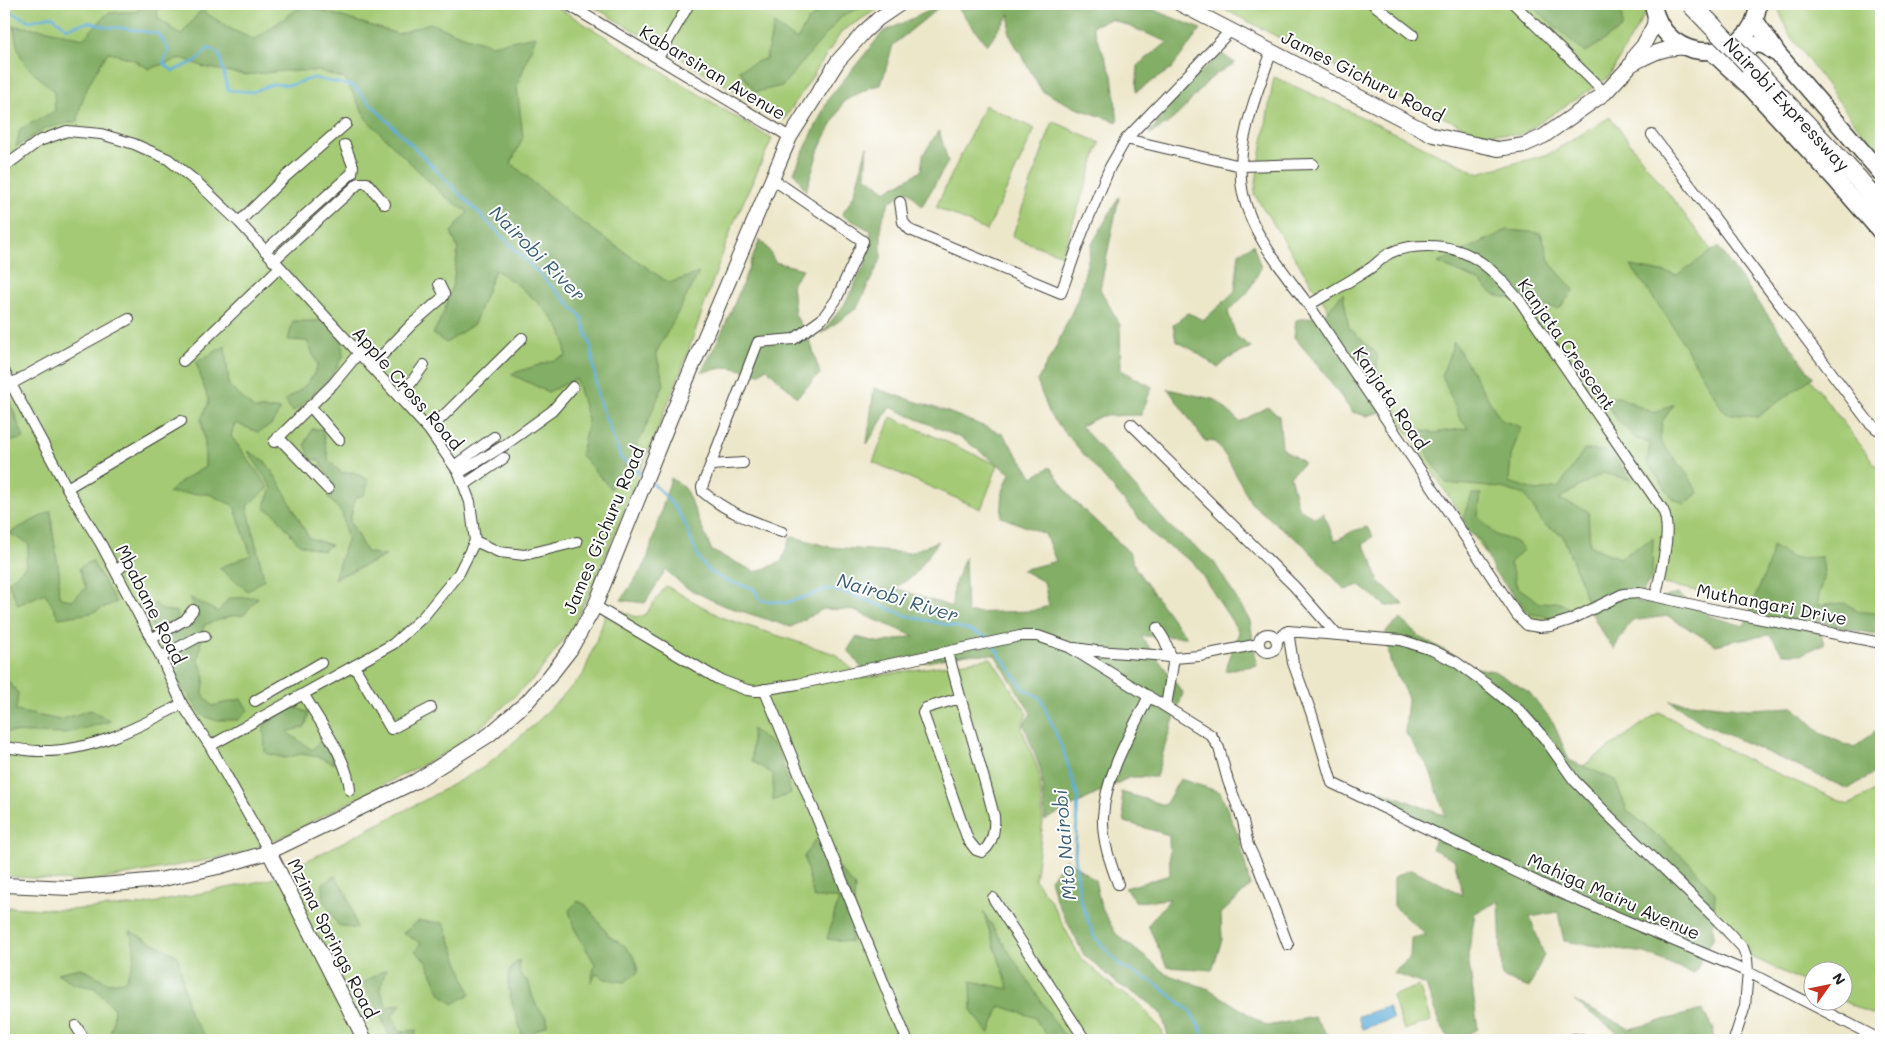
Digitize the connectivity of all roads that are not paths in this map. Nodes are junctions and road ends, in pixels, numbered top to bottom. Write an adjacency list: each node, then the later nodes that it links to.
1 (568, 4): 18 (street, Kabarsiran Avenue)
2 (689, 4): 18 (street)
3 (900, 4): 24 (main road, James Gichuru Road)
4 (1180, 4): 12 (main road, James Gichuru Road)
5 (1373, 4): 13 (street)
6 (1514, 4): 21 (street)
7 (1691, 4): 35 (highway, Nairobi Expressway, bridge)
8 (1705, 4): 32 (highway, Nairobi Expressway)
9 (1758, 4): 11 (main road)
10 (1654, 9): 14 (main road); 19 (main road)
11 (1755, 20): 16 (main road); 17 (main road)
12 (1232, 29): 15 (main road, James Gichuru Road); 25 (street)
13 (1413, 35)
14 (1685, 48): 16 (main road); 19 (main road)
15 (1272, 51): 21 (main road, James Gichuru Road); 29 (street, Kanjata Road)
16 (1712, 52): 20 (main road)
17 (1778, 54): 20 (main road); 30 (main road)
18 (658, 58): 24 (street, Kabarsiran Avenue)
19 (1630, 66): 21 (main road, James Gichuru Road)
20 (1751, 88): 37 (main road)
21 (1605, 93)
22 (346, 124): 36 (street)
23 (1652, 135): 55 (street)
24 (790, 137): 31 (main road, James Gichuru Road)
25 (1126, 138): 29 (street); 33 (street)
26 (345, 145): 38 (street)
27 (5, 164): 36 (street, Apple Cross Road)
28 (1313, 164): 29 (street)
29 (1241, 166): 41 (street, Kanjata Road)
30 (1881, 172)
31 (771, 178): 61 (street); 72 (main road, James Gichuru Road)
32 (1881, 190)
33 (900, 202)
34 (386, 204): 39 (street)
35 (1881, 207)
36 (239, 222): 38 (street, Apple Cross Road)
37 (1881, 232)
38 (265, 252): 39 (street, Apple Cross Road)
39 (276, 264): 44 (street, Apple Cross Road); 45 (street)
40 (439, 284): 47 (street)
41 (1309, 305): 71 (street, Kanjata Road); 71 (street, Kanjata Crescent)
42 (129, 319): 49 (street)
43 (522, 338): 56 (street)
44 (358, 354): 47 (street, Apple Cross Road); 52 (street)
45 (183, 360)
46 (424, 365): 51 (street)
47 (371, 367): 51 (street, Apple Cross Road)
48 (4, 371): 49 (street, Mbabane Road)
49 (11, 384): 64 (street, Mbabane Road)
50 (573, 387): 62 (street)
51 (400, 398): 56 (street, Apple Cross Road)
52 (310, 406): 58 (street); 65 (street)
53 (182, 421): 64 (street)
54 (1131, 424): 76 (street)
55 (1881, 428)
56 (429, 430): 62 (street, Apple Cross Road)
57 (494, 437): 62 (street)
58 (340, 440)
59 (504, 458): 63 (street)
60 (743, 463): 61 (street)
61 (711, 465): 66 (street)
62 (457, 470): 63 (street, Apple Cross Road)
63 (464, 485): 67 (street, Apple Cross Road)
64 (67, 488): 70 (street, Mbabane Road)
65 (328, 489)
66 (782, 532)
67 (475, 541): 68 (street); 85 (street)
68 (577, 542)
69 (129, 559): 70 (street)
70 (116, 572): 78 (street, Mbabane Road)
71 (1656, 596): 79 (street, Muthangari Drive)
72 (595, 606): 87 (street); 99 (main road, James Gichuru Road)
73 (192, 610): 78 (street)
74 (1157, 628): 83 (street)
75 (1288, 631): 76 (street); 83 (street); 104 (street, Mahiga Mairu Avenue)
76 (1337, 635): 104 (street)
77 (205, 636): 82 (street)
78 (151, 639): 82 (street, Mbabane Road)
79 (1881, 643)
80 (1069, 647): 81 (street); 83 (street); 89 (street)
81 (948, 652): 87 (street); 90 (street)
82 (161, 657): 92 (street, Mbabane Road)
83 (1173, 658): 94 (street)
84 (321, 662): 86 (street)
85 (354, 666): 88 (street); 95 (street)
86 (275, 689): 91 (street); 93 (street)
87 (764, 689): 108 (street)
88 (304, 694): 93 (street); 98 (street)
89 (1149, 696): 94 (street); 100 (street)
90 (960, 698): 90 (street)
91 (255, 701)
92 (182, 704): 96 (street, Mbabane Road); 97 (street)
93 (284, 706): 96 (street)
94 (1166, 706): 103 (street)
95 (431, 708)
96 (210, 746): 99 (street, Mbabane Road)
97 (4, 747)
98 (350, 790)
99 (269, 852): 101 (main road, James Gichuru Road); 107 (main road, Mzima Springs Road)
100 (1118, 884)
101 (4, 885)
102 (993, 898): 109 (street)
103 (1288, 945)
104 (1748, 972): 112 (street); 113 (street, Mahiga Mairu Avenue)
105 (76, 1026): 106 (street)
106 (85, 1040)
107 (365, 1040)
108 (907, 1040)
109 (1085, 1040)
110 (1571, 1040): 111 (street)
111 (1581, 1040)
112 (1734, 1040)
113 (1881, 1040)

